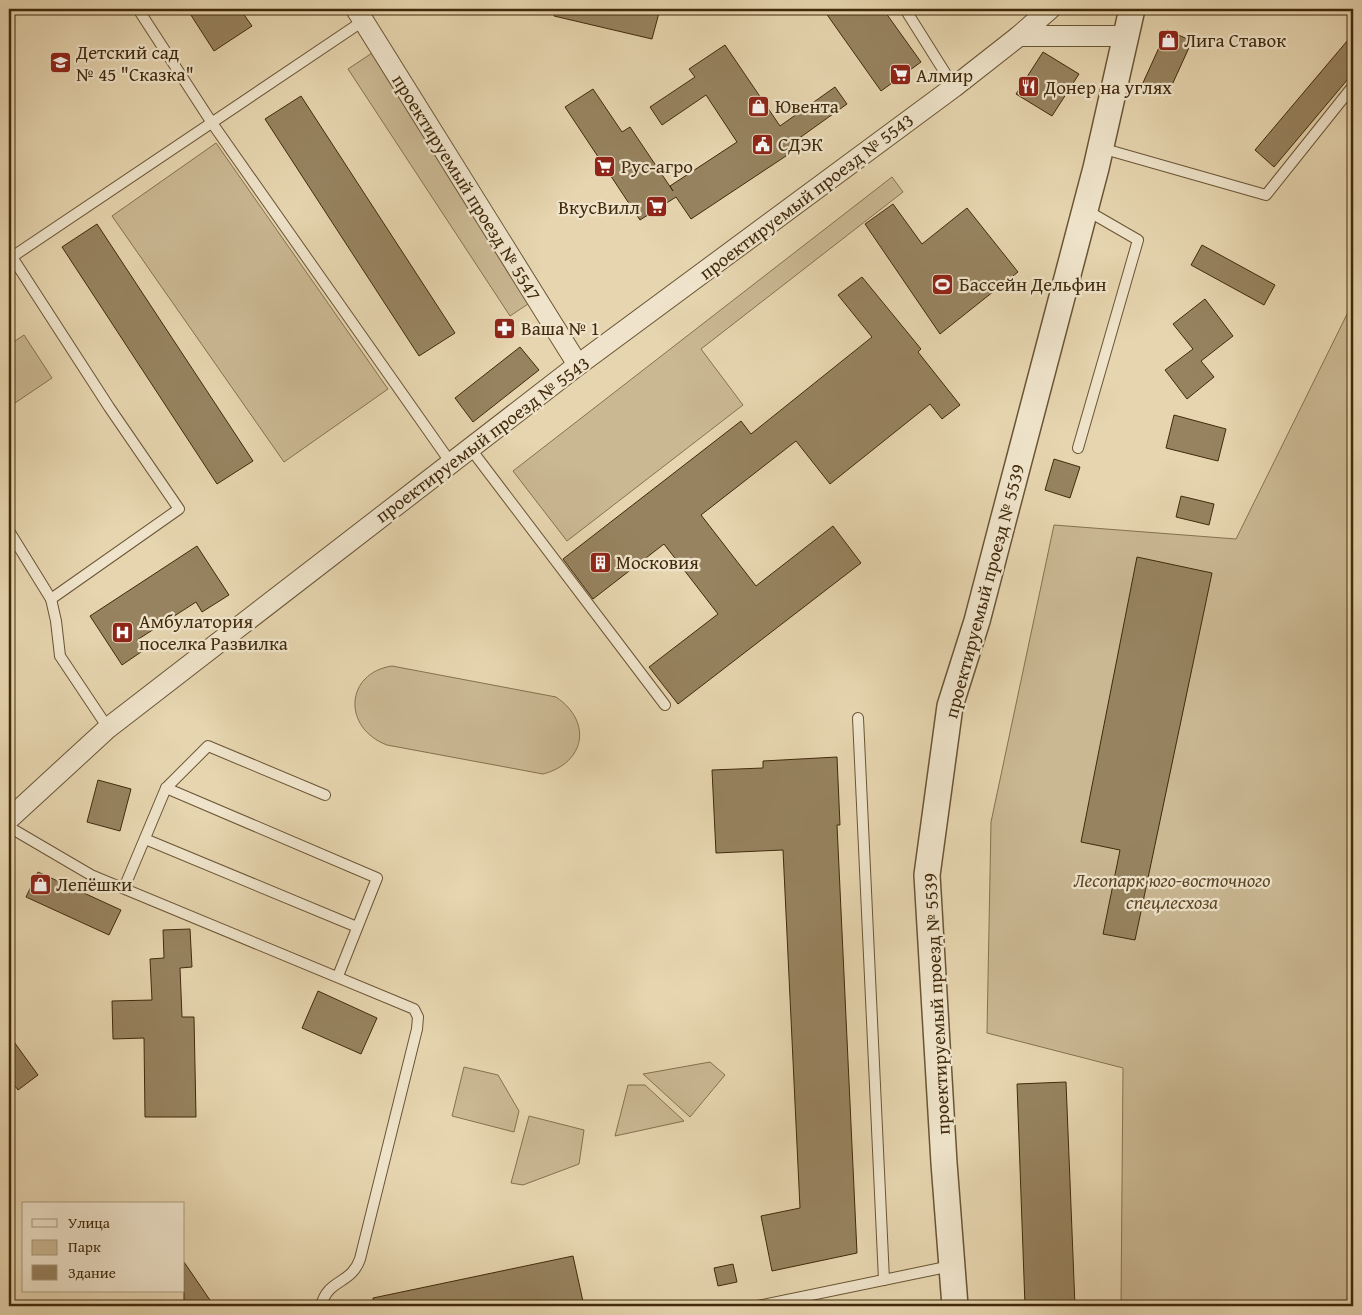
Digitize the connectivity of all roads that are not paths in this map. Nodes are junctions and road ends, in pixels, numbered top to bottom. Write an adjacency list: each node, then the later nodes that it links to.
1 (138, 9): 10 (lane)
2 (905, 9): 8 (lane)
3 (1050, 9): 6 (street, проектируемый проезд № 5543)
4 (1132, 9): 7 (street, проектируемый проезд № 5539)
5 (359, 15): 10 (lane); 14 (street, проектируемый проезд № 5547)
6 (1019, 36): 7 (street); 8 (street, проектируемый проезд № 5543)
7 (1126, 36): 11 (street, проектируемый проезд № 5539)
8 (961, 81): 14 (street, проектируемый проезд № 5543)
9 (1353, 86): 11 (lane)
10 (212, 123): 13 (lane); 17 (lane)
11 (1100, 148): 12 (street, проектируемый проезд № 5539)
12 (1085, 209): 16 (lane); 31 (street, проектируемый проезд № 5539)
13 (10, 258): 19 (lane)
14 (578, 365): 15 (street, проектируемый проезд № 5543)
15 (470, 448): 17 (street, проектируемый проезд № 5543); 20 (lane)
16 (1078, 448)
17 (451, 462): 22 (street, проектируемый проезд № 5543)
18 (9, 531): 19 (lane)
19 (51, 599): 22 (lane)
20 (665, 706)
21 (858, 718): 32 (lane)
22 (108, 728): 25 (street, проектируемый проезд № 5543)
23 (166, 788): 24 (lane); 27 (lane); 29 (lane)
24 (325, 796)
25 (9, 819)
26 (9, 827): 28 (lane)
27 (145, 839): 28 (lane); 29 (lane)
28 (124, 888): 30 (lane)
29 (357, 928): 30 (lane)
30 (338, 976): 33 (lane)
31 (952, 1266): 32 (lane); 35 (street, проектируемый проезд № 5539)
32 (884, 1280): 34 (lane)
33 (321, 1306)
34 (758, 1306)
35 (955, 1306)

